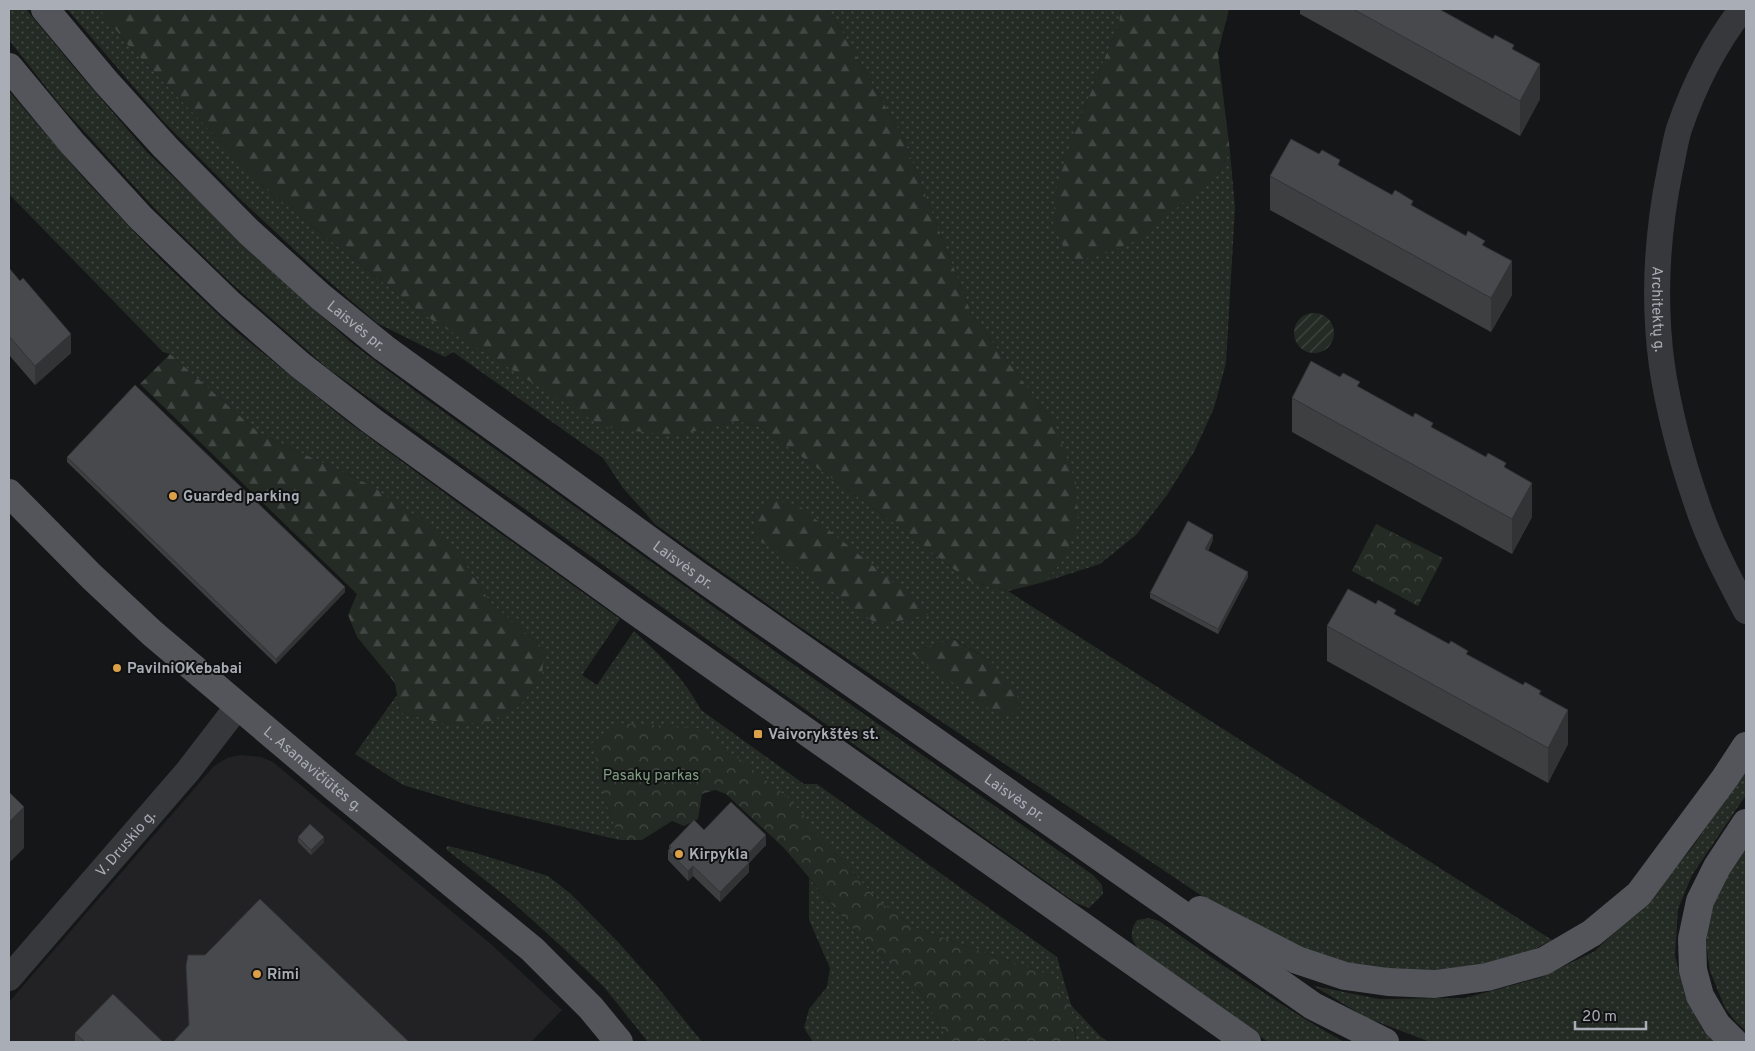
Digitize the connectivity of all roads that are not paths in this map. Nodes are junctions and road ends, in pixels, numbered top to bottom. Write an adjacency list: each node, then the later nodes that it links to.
1 (45, 9): 9 (main road, Laisvės pr.)
2 (1742, 9): 5 (street, Architektų g.)
3 (9, 67): 12 (main road)
4 (9, 493): 6 (main road, L. Asanavičiūtės g.)
5 (1746, 611)
6 (238, 706): 10 (street, V. Druskio g.); 11 (main road, L. Asanavičiūtės g.)
7 (1746, 746): 9 (main road)
8 (1746, 823): 14 (main road)
9 (1107, 862): 13 (main road, Laisvės pr.)
10 (9, 978)
11 (618, 1042)
12 (1246, 1042)
13 (1385, 1042)
14 (1734, 1042)

